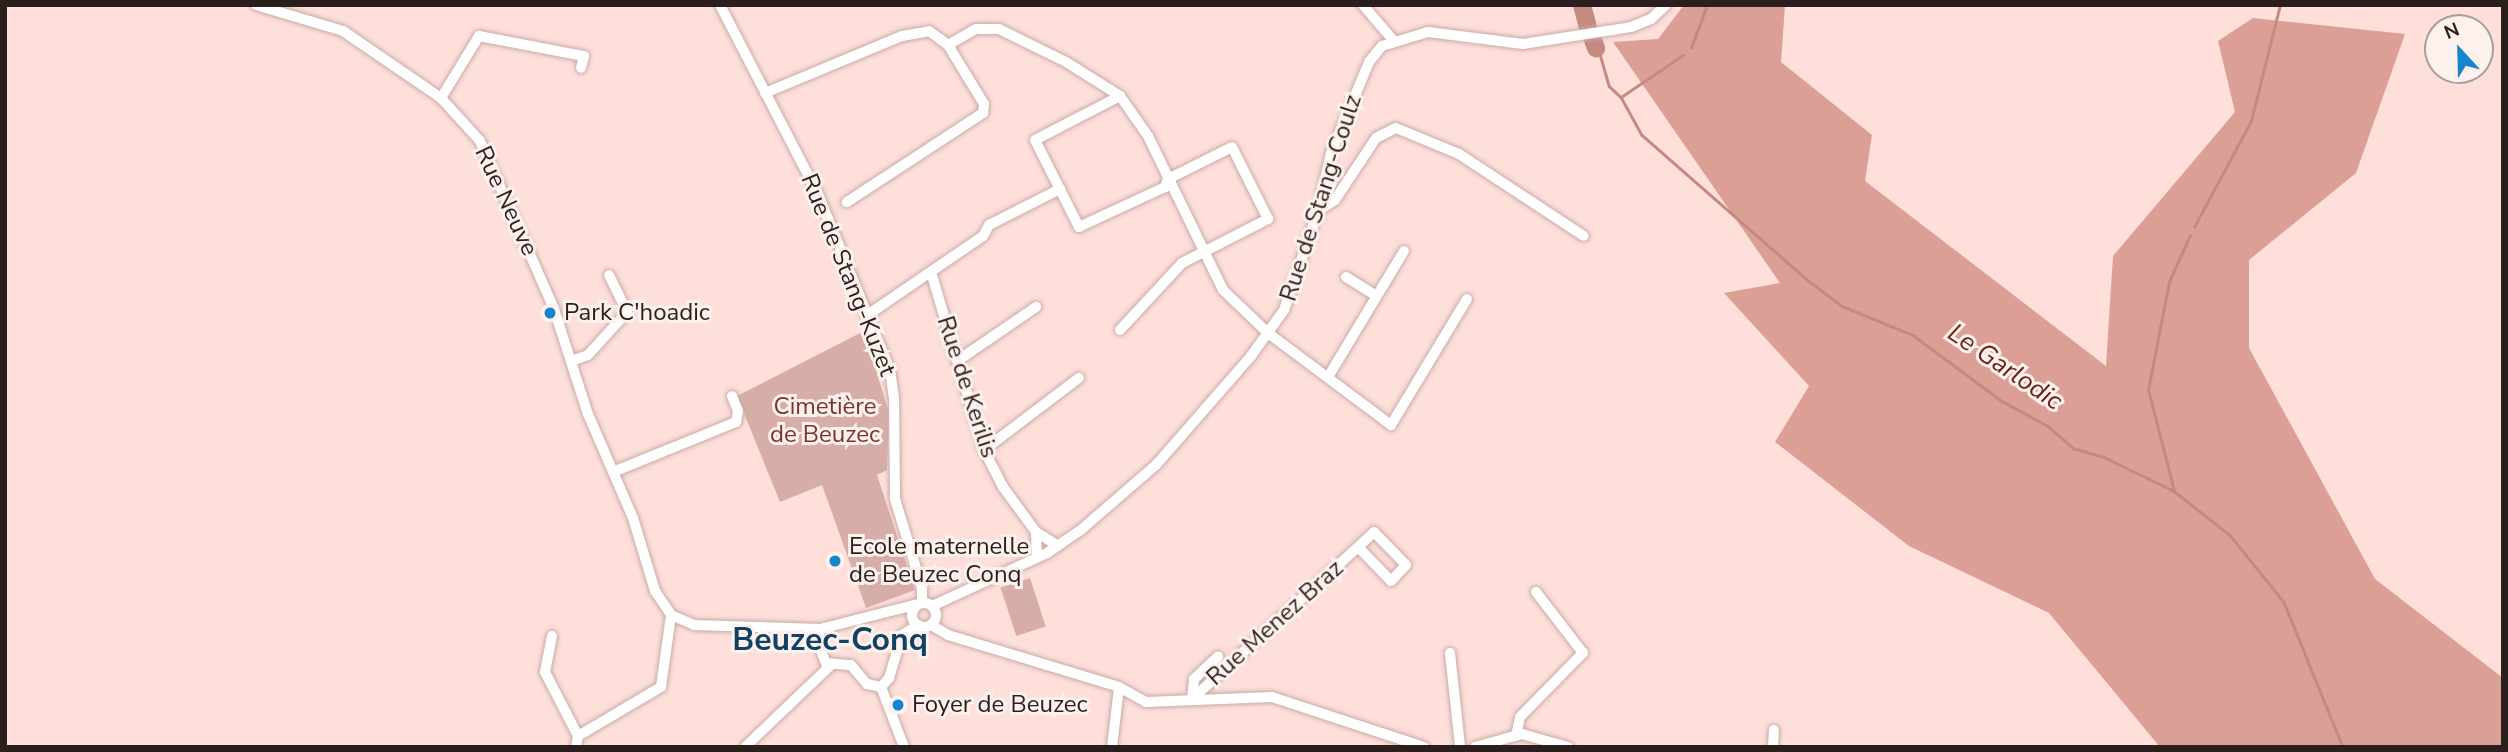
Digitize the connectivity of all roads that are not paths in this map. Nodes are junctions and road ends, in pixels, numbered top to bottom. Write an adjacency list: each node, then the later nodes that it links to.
1 (256, 5): 10 (street, Rue Neuve)
2 (720, 5): 8 (street, Rue de Stang-Kuzet)
3 (1363, 5): 5 (street)
4 (1666, 5): 5 (street, Rue de Stang-Coulz)
5 (1394, 41): 14 (street, Rue de Stang-Coulz)
6 (948, 45): 8 (street); 9 (street); 13 (street)
7 (581, 68): 10 (street)
8 (765, 93): 24 (street, Rue de Stang-Kuzet)
9 (1120, 96): 11 (street); 12 (street)
10 (441, 98): 27 (street, Rue Neuve)
11 (1168, 179): 12 (street); 17 (street); 17 (street)
12 (1060, 189): 18 (street)
13 (847, 202)
14 (1318, 211): 15 (street); 26 (street, Rue de Stang-Coulz)
15 (1584, 236)
16 (1404, 251): 21 (street)
17 (1201, 253): 25 (street); 26 (street)
18 (931, 272): 24 (street); 28 (street, Rue de Kerilis)
19 (609, 275): 27 (street)
20 (1346, 277): 21 (street)
21 (1377, 296): 29 (street)
22 (1467, 299): 29 (street)
23 (1036, 307): 28 (street)
24 (866, 316): 39 (street, Rue de Stang-Kuzet)
25 (1119, 330)
26 (1268, 333): 29 (street); 35 (street, Rue de Stang-Coulz)
27 (571, 361): 33 (street, Rue Neuve)
28 (957, 361): 32 (street, Rue de Kerilis)
29 (1328, 377)
30 (1079, 378): 32 (street)
31 (732, 396): 33 (street)
32 (984, 450): 34 (street, Rue de Kerilis)
33 (613, 472): 40 (street, Rue Neuve)
34 (1036, 532): 35 (street, Rue de Kerilis); 37 (street)
35 (1058, 546): 37 (street, Rue de Stang-Coulz)
36 (1358, 548): 36 (street, Rue Menez Braz); 50 (street, Rue Menez Braz)
37 (1037, 557): 39 (street, Rue de Stang-Coulz)
38 (1536, 592): 52 (street)
39 (924, 604): 41 (street); 42 (street); 43 (street, Rue de Stang-Coulz)
40 (671, 615): 43 (street); 53 (street)
41 (918, 625): 42 (street); 48 (street)
42 (930, 625): 49 (street)
43 (820, 629): 47 (street)
44 (552, 636): 53 (street)
45 (1450, 653): 58 (street)
46 (1218, 657): 50 (street)
47 (831, 665): 48 (street); 54 (street)
48 (881, 687): 55 (street)
49 (1119, 687): 50 (street); 56 (street)
50 (1192, 699): 57 (street)
51 (1774, 730): 61 (street)
52 (1516, 736): 59 (street); 60 (street)
53 (577, 741)
54 (745, 747)
55 (904, 747)
56 (1112, 747)
57 (1424, 747)
58 (1460, 747)
59 (1475, 747)
60 (1568, 747)
61 (1773, 747)

